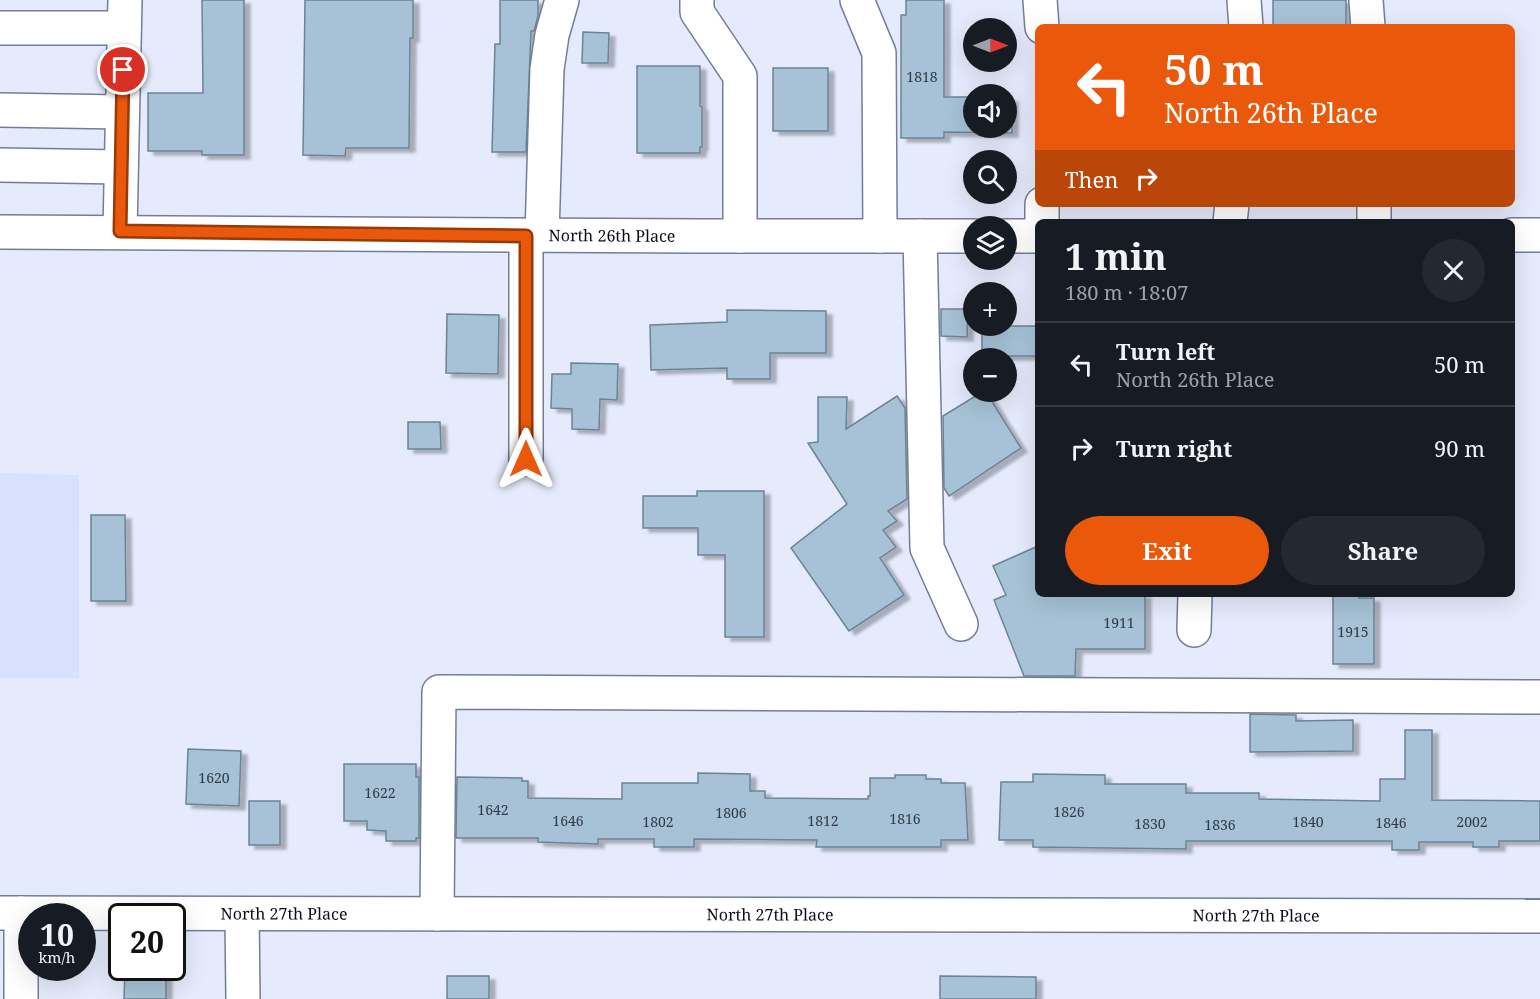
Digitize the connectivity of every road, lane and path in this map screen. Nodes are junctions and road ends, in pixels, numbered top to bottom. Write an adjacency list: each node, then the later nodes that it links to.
1 (561, 0): 18 (street)
2 (697, 0): 21 (street)
3 (857, 0): 22 (street)
4 (1040, 0): 8 (street)
5 (1244, 0): 9 (street)
6 (1366, 0): 10 (street)
7 (124, 14): 11 (street); 13 (street)
8 (1042, 24)
9 (1246, 24)
10 (1368, 24)
11 (0, 28)
12 (0, 110): 13 (street)
13 (122, 112): 15 (street)
14 (0, 165): 15 (street)
15 (121, 167): 16 (street)
16 (120, 231): 17 (street, North 26th Place); 18 (street, North 26th Place)
17 (0, 232)
18 (534, 235): 21 (street, North 26th Place); 27 (street)
19 (1515, 235): 20 (street)
20 (1540, 235)
21 (740, 236): 22 (street, North 26th Place)
22 (880, 236): 23 (street, North 26th Place)
23 (920, 236): 24 (street, North 26th Place); 29 (street)
24 (963, 236)
25 (1017, 236): 26 (street)
26 (1035, 236)
27 (526, 459)
28 (1195, 597): 30 (street)
29 (961, 624)
30 (1194, 630)
31 (1540, 697): 34 (street)
32 (10, 913): 33 (street, North 27th Place); 36 (street)
33 (242, 914): 34 (street, North 27th Place); 37 (street)
34 (437, 914): 35 (street, North 27th Place)
35 (1540, 916)
36 (21, 999)
37 (243, 999)

